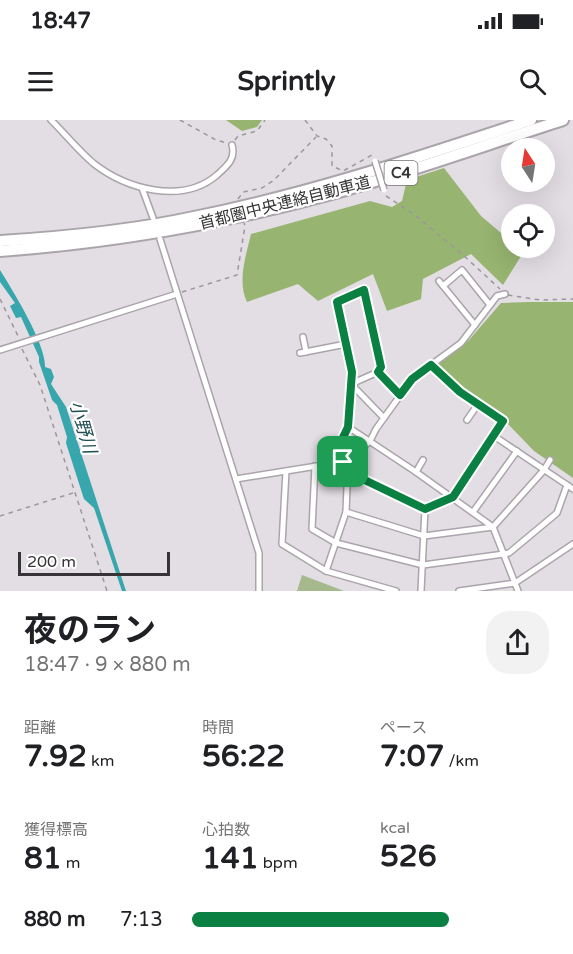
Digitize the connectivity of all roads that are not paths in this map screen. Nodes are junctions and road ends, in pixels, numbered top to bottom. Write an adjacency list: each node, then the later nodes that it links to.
1 (51, 120): 6 (street)
2 (531, 120): 11 (highway, 首都圏中央連絡自動車道 / C4)
3 (563, 120): 11 (highway, 首都圏中央連絡自動車道 / C4)
4 (232, 145): 6 (street)
5 (375, 161): 7 (street, bridge)
6 (142, 188): 8 (street)
7 (384, 190)
8 (153, 218)
9 (160, 239): 13 (street)
10 (0, 241): 11 (highway, 首都圏中央連絡自動車道 / C4)
11 (32, 244): 12 (highway, 首都圏中央連絡自動車道 / C4)
12 (0, 250)
13 (177, 294): 19 (street); 39 (street)
14 (505, 294): 15 (street)
15 (490, 305): 16 (street); 16 (street)
16 (475, 325): 20 (street)
17 (303, 337): 18 (street)
18 (346, 344): 21 (street); 22 (street)
19 (0, 350)
20 (431, 365): 23 (street); 24 (street)
21 (378, 372): 22 (street); 23 (street)
22 (351, 384): 25 (street); 27 (street)
23 (400, 395): 25 (street)
24 (478, 404): 26 (street); 28 (street)
25 (384, 418): 29 (street)
26 (467, 420)
27 (348, 427): 29 (street); 33 (street)
28 (494, 436): 30 (street); 42 (street)
29 (370, 441): 33 (street); 38 (street)
30 (517, 451): 35 (street); 45 (street)
31 (423, 460): 38 (street)
32 (550, 460): 35 (street)
33 (346, 461): 34 (street); 37 (street)
34 (315, 466): 36 (street); 48 (street)
35 (544, 470): 40 (street); 46 (street)
36 (286, 471): 39 (street); 52 (street)
37 (348, 472): 43 (street); 44 (street)
38 (416, 472): 42 (street)
39 (236, 479): 54 (street)
40 (567, 485): 41 (street); 50 (street)
41 (573, 489)
42 (453, 497): 43 (street); 45 (street)
43 (425, 509): 47 (street)
44 (346, 512): 47 (street); 48 (street)
45 (473, 512): 46 (street)
46 (493, 526): 47 (street); 50 (street)
47 (424, 536): 51 (street)
48 (336, 543): 51 (street); 52 (street)
49 (573, 544): 53 (street)
50 (504, 555): 51 (street); 53 (street)
51 (423, 565): 56 (street)
52 (327, 571): 55 (street)
53 (515, 583): 57 (street); 58 (street)
54 (259, 591)
55 (396, 591)
56 (421, 591)
57 (459, 591)
58 (518, 591)

